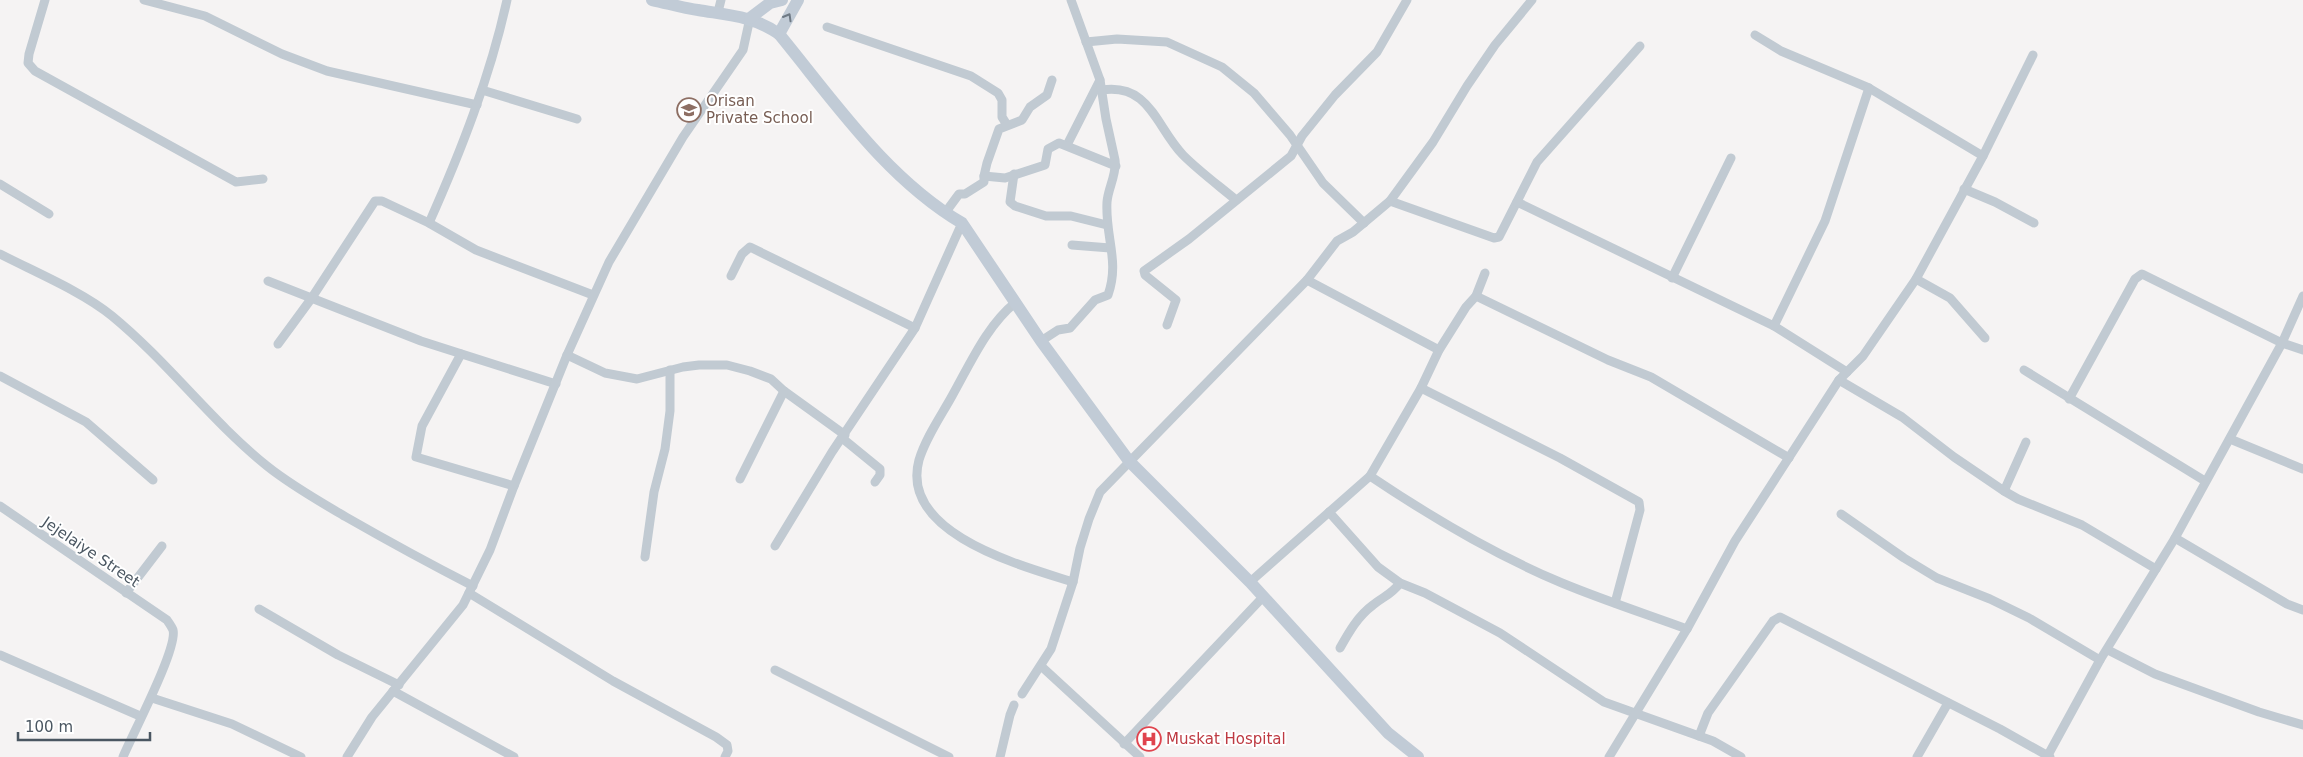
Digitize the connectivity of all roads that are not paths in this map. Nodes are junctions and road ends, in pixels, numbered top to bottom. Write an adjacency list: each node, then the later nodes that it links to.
1 (45, 0): 33 (street)
2 (144, 0): 23 (street)
3 (507, 0): 21 (street)
4 (652, 0): 10 (main road)
5 (782, 0): 11 (main road)
6 (798, 0): 13 (main road, one-way to 6)
7 (1071, 0): 15 (street)
8 (1407, 0): 27 (street)
9 (1532, 0): 37 (street)
10 (720, 6): 11 (main road)
11 (750, 18): 13 (main road); 55 (street)
12 (827, 27): 25 (street)
13 (779, 34): 39 (main road)
14 (1755, 35): 20 (street)
15 (1086, 42): 19 (street); 27 (street)
16 (1640, 46): 38 (street)
17 (2033, 55): 28 (street)
18 (1052, 80): 25 (street)
19 (1100, 80): 22 (street); 26 (street)
20 (1869, 88): 28 (street); 61 (street)
21 (482, 90): 23 (street); 24 (street)
22 (1102, 90): 30 (street); 36 (street)
23 (477, 105): 41 (street)
24 (578, 119)
25 (1007, 125): 32 (street)
26 (1067, 145): 30 (street); 31 (street)
27 (1297, 147): 36 (street); 43 (street)
28 (1983, 156): 35 (street)
29 (1731, 158): 51 (street)
30 (1116, 166): 45 (street)
31 (1014, 174): 32 (street); 45 (street)
32 (984, 176): 39 (street)
33 (263, 179)
34 (0, 184): 40 (street)
35 (1964, 189): 44 (street); 52 (street)
36 (1236, 200): 60 (street)
37 (1390, 201): 38 (street); 43 (street)
38 (1517, 202): 51 (street)
39 (945, 213): 42 (main road)
40 (49, 214)
41 (429, 223): 55 (street); 58 (street)
42 (962, 223): 59 (main road); 62 (street)
43 (1364, 223): 53 (street)
44 (2034, 223)
45 (1107, 225): 47 (street)
46 (1072, 245): 47 (street)
47 (1110, 248): 64 (street)
48 (0, 254): 104 (street)
49 (1485, 273): 56 (street)
50 (731, 276): 62 (street)
51 (1672, 278): 61 (street)
52 (1916, 279): 63 (street); 73 (street)
53 (1308, 280): 67 (street); 84 (street)
54 (268, 282): 58 (street)
55 (593, 295): 70 (street)
56 (1476, 296): 67 (street); 83 (street)
57 (2303, 296): 65 (street)
58 (311, 299): 66 (street); 69 (street)
59 (1016, 302): 64 (main road); 101 (street)
60 (1167, 325)
61 (1774, 326): 73 (street)
62 (915, 328): 80 (street)
63 (1986, 338)
64 (1041, 340): 84 (main road)
65 (2282, 342): 68 (street); 79 (street); 81 (street)
66 (278, 344)
67 (1439, 350): 77 (street)
68 (2303, 350)
69 (461, 354): 76 (street); 91 (street)
70 (567, 355): 71 (street); 76 (street)
71 (670, 370): 78 (street); 99 (street)
72 (2024, 370): 79 (street)
73 (1846, 372): 75 (street)
74 (0, 376): 88 (street)
75 (1839, 380): 83 (street); 92 (street)
76 (556, 384): 91 (street)
77 (1421, 388): 86 (street); 107 (street)
78 (784, 392): 80 (street); 87 (street)
79 (2069, 399): 89 (street)
80 (843, 436): 90 (street); 98 (street)
81 (2230, 439): 85 (street); 89 (street)
82 (2026, 442): 92 (street)
83 (1789, 458): 110 (street)
84 (1129, 461): 101 (street); 102 (main road)
85 (2303, 469)
86 (1370, 476): 94 (street); 107 (street)
87 (740, 479)
88 (153, 480)
89 (2205, 481): 96 (street)
90 (875, 482)
91 (514, 486): 104 (street)
92 (2004, 491): 100 (street)
93 (0, 506): 105 (street, Jejelaiye Street)
94 (1329, 512): 102 (street); 103 (street)
95 (1841, 514): 114 (street)
96 (2175, 538): 100 (street); 109 (street)
97 (162, 546): 105 (street)
98 (775, 546)
99 (645, 557)
100 (2156, 569): 112 (street)
101 (1073, 582): 115 (street)
102 (1250, 582): 106 (main road)
103 (1400, 583): 111 (street); 122 (street)
104 (471, 589): 117 (street); 131 (street)
105 (126, 593): 119 (street, Jejelaiye Street)
106 (1263, 597): 126 (street); 135 (main road)
107 (1615, 603): 110 (street)
108 (259, 609): 117 (street)
109 (2303, 610)
110 (1687, 629): 122 (street)
111 (1340, 648)
112 (2108, 650): 114 (street); 124 (street)
113 (0, 656): 123 (street)
114 (2100, 660): 139 (street)
115 (1041, 666): 118 (street); 126 (street)
116 (775, 670): 132 (street)
117 (396, 688): 129 (street); 130 (street)
118 (1022, 694)
119 (152, 698): 123 (street); 128 (street)
120 (1948, 703): 125 (street); 138 (street); 139 (street)
121 (1014, 705): 133 (street)
122 (1637, 712): 125 (street); 136 (street)
123 (140, 716): 127 (street)
124 (2303, 725)
125 (1699, 736): 137 (street)
126 (1124, 744): 134 (street)
127 (123, 757)
128 (301, 757)
129 (347, 757)
130 (514, 757)
131 (725, 757)
132 (948, 757)
133 (1000, 757)
134 (1140, 757)
135 (1418, 757)
136 (1609, 757)
137 (1741, 757)
138 (1917, 757)
139 (2048, 757)

